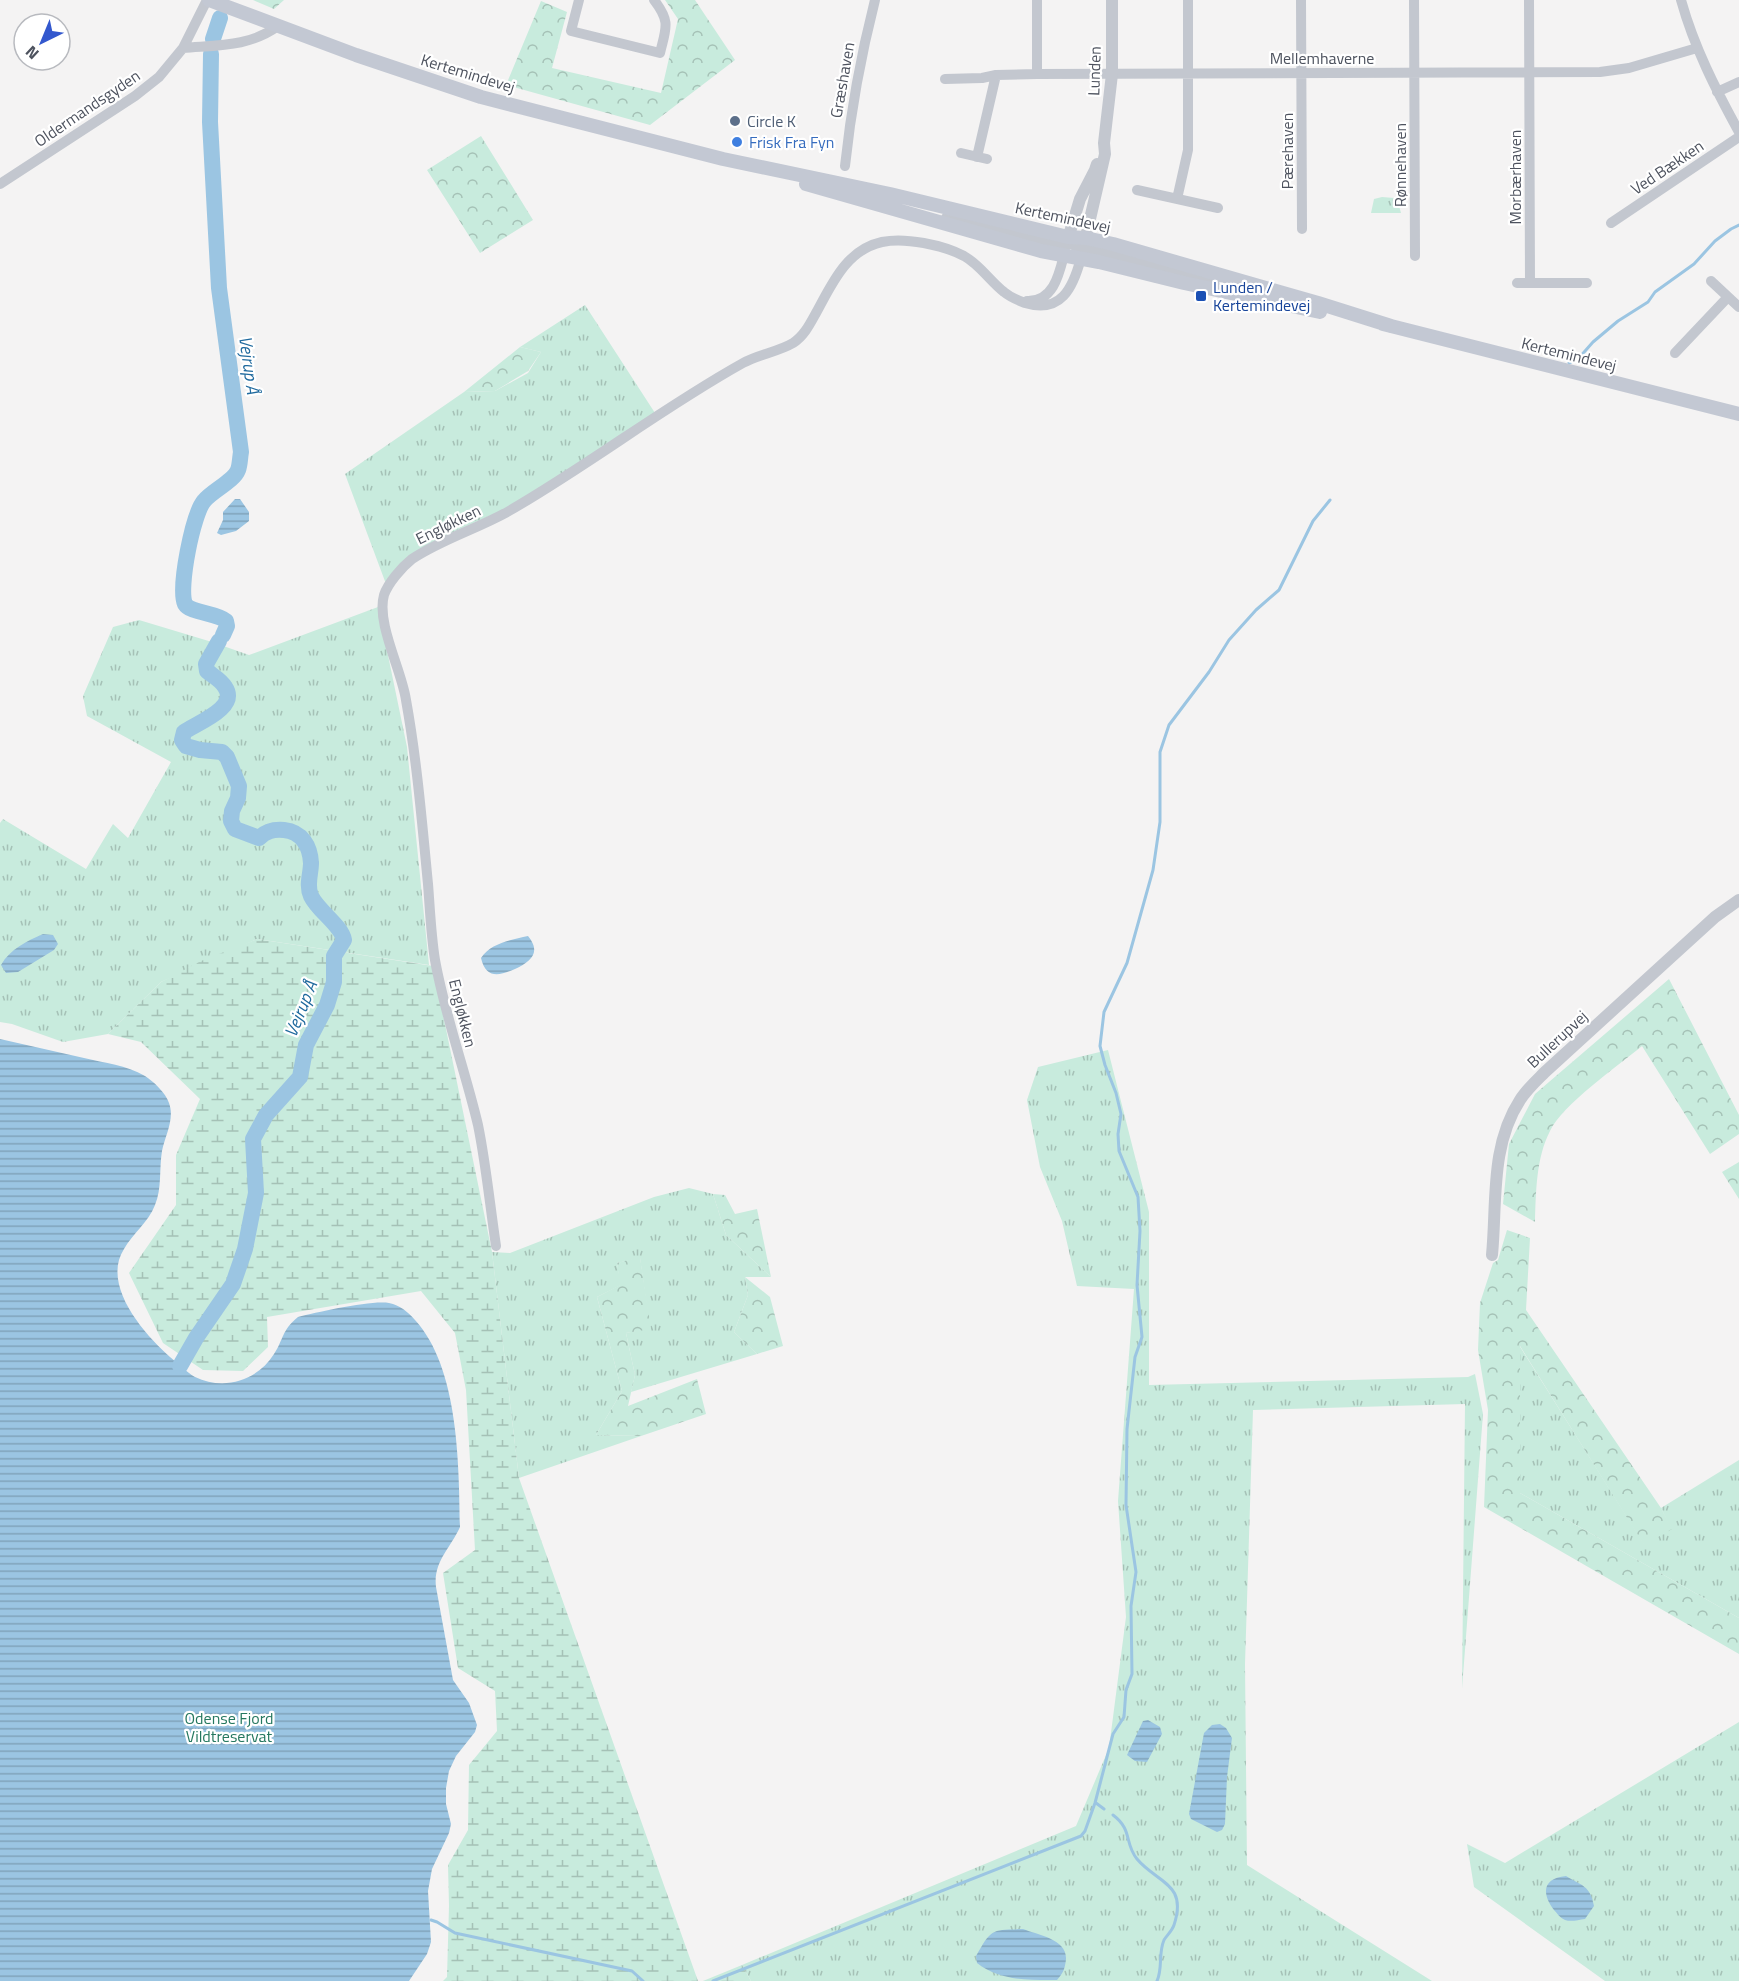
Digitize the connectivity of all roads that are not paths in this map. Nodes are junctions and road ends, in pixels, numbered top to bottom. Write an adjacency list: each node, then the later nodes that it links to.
1 (208, 0): 12 (main road, Kertemindevej); 13 (street, Oldermandsgyden)
2 (579, 0): 3 (street)
3 (654, 0)
4 (875, 0): 30 (street, Græshaven)
5 (1037, 0): 18 (street)
6 (1112, 0): 19 (street, Lunden)
7 (1188, 0): 20 (street)
8 (1301, 0): 16 (street, Pærehaven)
9 (1414, 0): 17 (street, Rønnehaven)
10 (1529, 0): 15 (street, Morbærhaven)
11 (1681, 0): 14 (street)
12 (278, 26): 13 (street); 29 (main road, Kertemindevej)
13 (183, 48): 31 (street, Oldermandsgyden)
14 (1698, 48): 15 (street, Mellemhaverne); 24 (street)
15 (1529, 72): 17 (street, Mellemhaverne); 42 (street, Morbærhaven)
16 (1302, 73): 17 (street, Mellemhaverne); 20 (street, Mellemhaverne); 36 (street, Pærehaven)
17 (1415, 73): 39 (street, Rønnehaven)
18 (1037, 74): 19 (street, Mellemhaverne); 21 (street, Mellemhaverne)
19 (1112, 74): 20 (street, Mellemhaverne); 27 (street, Lunden)
20 (1189, 74): 33 (street)
21 (996, 75): 22 (street, Mellemhaverne); 28 (street)
22 (945, 79)
23 (1739, 82): 24 (street)
24 (1717, 92): 25 (street)
25 (1739, 132)
26 (1739, 137): 35 (street, Ved Bækken)
27 (1104, 143): 37 (street, Lunden); 38 (street, Lunden)
28 (961, 153)
29 (723, 159): 37 (main road, Kertemindevej); 37 (main road, Kertemindevej)
30 (845, 166)
31 (0, 184)
32 (1137, 190): 33 (street)
33 (1177, 199): 34 (street)
34 (1218, 208)
35 (1611, 223)
36 (1302, 229)
37 (1066, 245): 38 (main road, Kertemindevej); 38 (main road, Kertemindevej); 45 (street)
38 (1084, 248): 45 (street, Engløkken); 47 (main road, Kertemindevej); 47 (main road, Kertemindevej)
39 (1415, 256)
40 (1711, 281): 44 (street)
41 (1518, 283): 42 (street)
42 (1530, 283): 43 (street)
43 (1587, 283)
44 (1728, 297): 46 (street); 48 (street)
45 (1018, 300): 51 (street, Engløkken)
46 (1739, 307)
47 (1391, 326): 49 (main road, Kertemindevej)
48 (1676, 353)
49 (1739, 414)
50 (1739, 900): 52 (street, Bullerupvej)
51 (496, 1246)
52 (1492, 1255)

